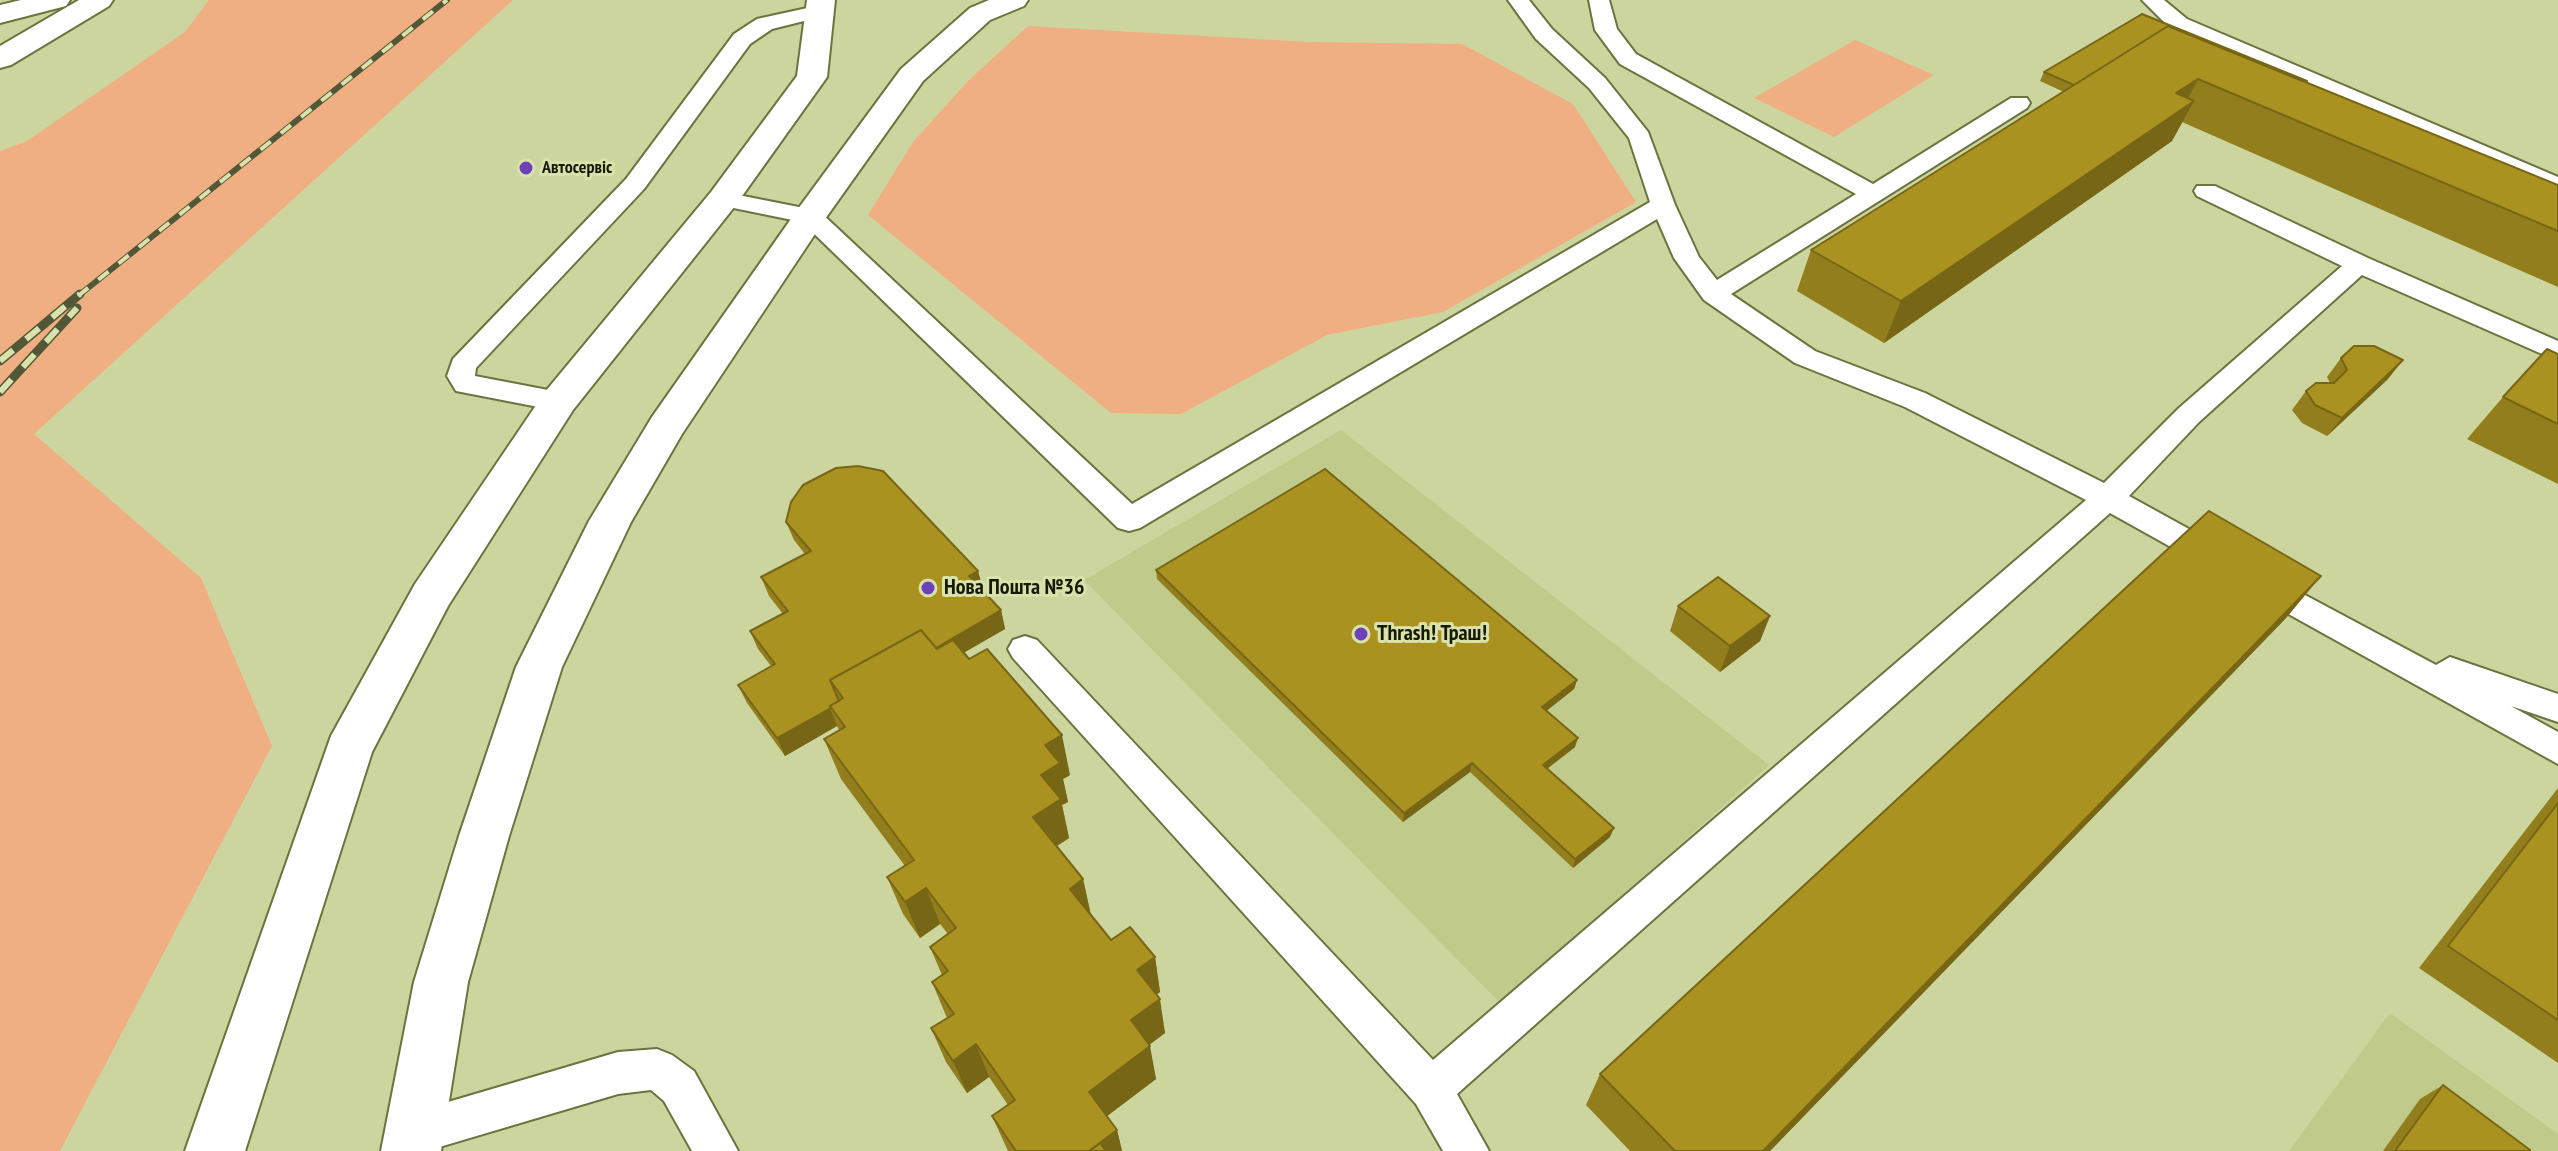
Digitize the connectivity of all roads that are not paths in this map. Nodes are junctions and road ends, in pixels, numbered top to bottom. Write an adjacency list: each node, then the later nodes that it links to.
1 (56, 0): 8 (street)
2 (99, 0): 9 (street)
3 (1014, 0): 16 (street)
4 (1518, 0): 15 (lane)
5 (1599, 0): 13 (lane)
6 (2152, 0): 11 (lane)
7 (821, 5): 14 (street); 20 (lane)
8 (0, 14)
9 (0, 59)
10 (2019, 103): 13 (lane)
11 (2558, 186)
12 (2206, 191): 17 (lane)
13 (1872, 193): 18 (lane)
14 (723, 199): 16 (lane); 20 (street)
15 (1663, 205): 16 (lane); 18 (lane)
16 (810, 216): 27 (street)
17 (2359, 264): 19 (lane); 21 (lane)
18 (1713, 294): 21 (lane)
19 (2558, 352)
20 (559, 401): 28 (street)
21 (2108, 498): 22 (lane); 26 (lane)
22 (2367, 642): 24 (lane); 25 (lane)
23 (1025, 649): 26 (lane)
24 (2558, 708)
25 (2558, 749)
26 (1431, 1089): 30 (lane)
27 (412, 1142): 29 (lane)
28 (215, 1151)
29 (716, 1151)
30 (1467, 1151)

